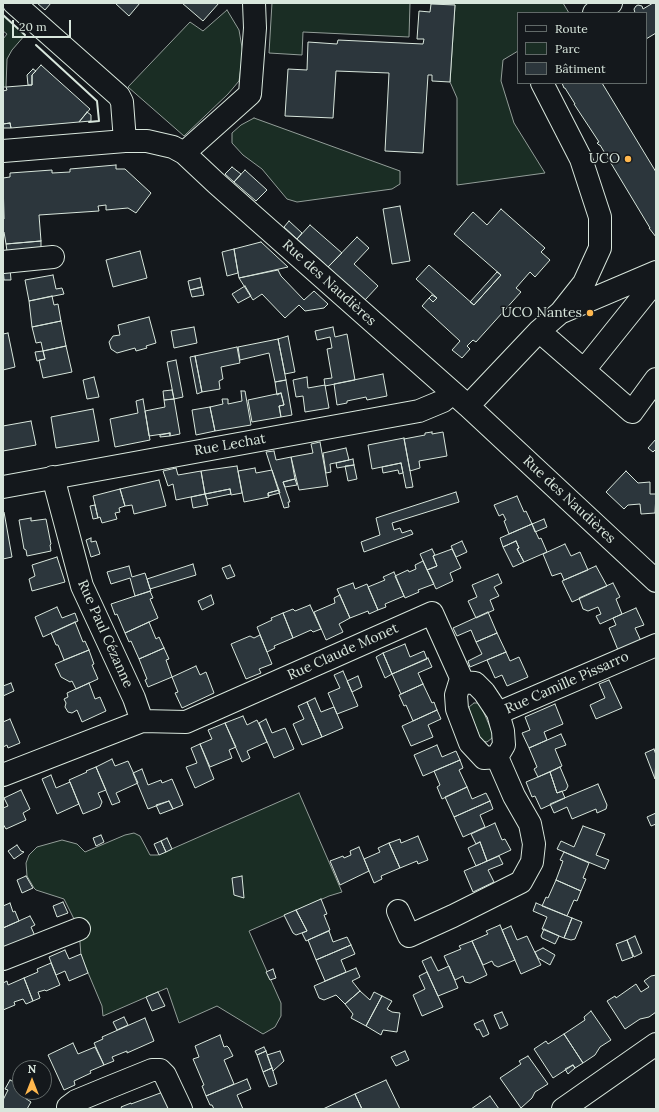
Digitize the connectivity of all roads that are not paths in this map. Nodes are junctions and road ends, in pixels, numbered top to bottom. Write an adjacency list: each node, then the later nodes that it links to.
1 (14, 3): 6 (street)
2 (254, 3): 8 (street)
3 (611, 3): 4 (street)
4 (596, 12)
5 (543, 84): 12 (street)
6 (125, 141): 7 (street, Rue des Naudières); 8 (street, Rue des Naudières)
7 (3, 151)
8 (184, 153): 16 (street, Rue des Naudières)
9 (53, 257): 10 (street)
10 (3, 262)
11 (649, 284): 12 (street); 14 (street)
12 (561, 312): 13 (street, Rue Lechat)
13 (540, 331): 14 (street); 16 (street, Rue Lechat)
14 (584, 370): 15 (street)
15 (656, 379)
16 (460, 400): 17 (street, Rue Lechat); 19 (street, Rue des Naudières)
17 (53, 477): 18 (street, Rue Lechat); 23 (street, Rue Paul Cézanne)
18 (3, 487)
19 (656, 581)
20 (656, 645): 22 (street, Rue Camille Pissarro)
21 (463, 682): 22 (street); 23 (street, Rue Claude Monet); 24 (street)
22 (498, 713): 24 (street, Rue Camille Pissarro)
23 (142, 721): 25 (street)
24 (497, 757): 26 (street)
25 (3, 775)
26 (398, 911)
27 (79, 929): 28 (street)
28 (3, 960)
29 (656, 1044): 32 (street)
30 (69, 1109): 31 (street)
31 (181, 1109)
32 (563, 1109)

